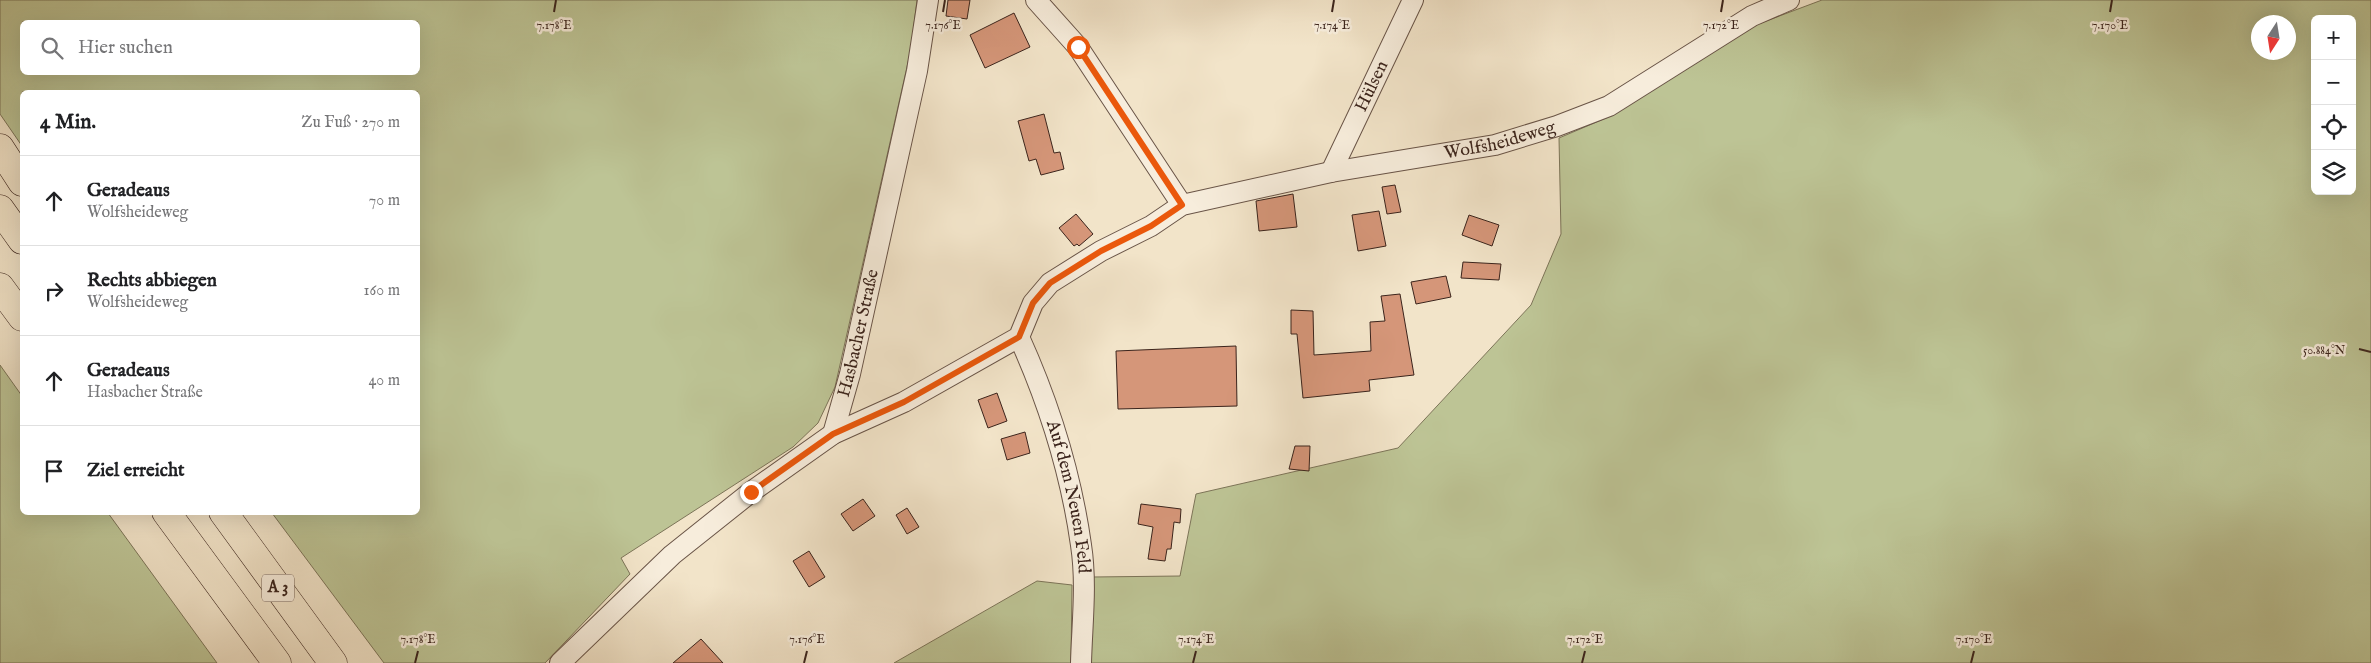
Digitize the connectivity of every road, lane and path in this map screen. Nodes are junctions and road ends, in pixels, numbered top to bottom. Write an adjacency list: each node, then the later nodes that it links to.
1 (928, 0): 14 (street, Hasbacher Straße)
2 (1036, 0): 8 (street)
3 (1412, 0): 6 (street, Hülsen)
4 (1789, 0): 6 (street, Wolfsheideweg)
5 (0, 148): 7 (highway)
6 (1331, 172): 8 (street, Wolfsheideweg)
7 (20, 179)
8 (1182, 205): 13 (street, Wolfsheideweg)
9 (0, 209): 10 (highway)
10 (20, 237)
11 (0, 286): 12 (highway)
12 (20, 314)
13 (1019, 337): 14 (street); 20 (street, Auf dem Neuen Feld)
14 (833, 434): 19 (street)
15 (168, 515): 17 (highway, A 3)
16 (224, 515): 18 (highway, A 3)
17 (277, 663)
18 (333, 663)
19 (560, 663)
20 (1081, 663)

